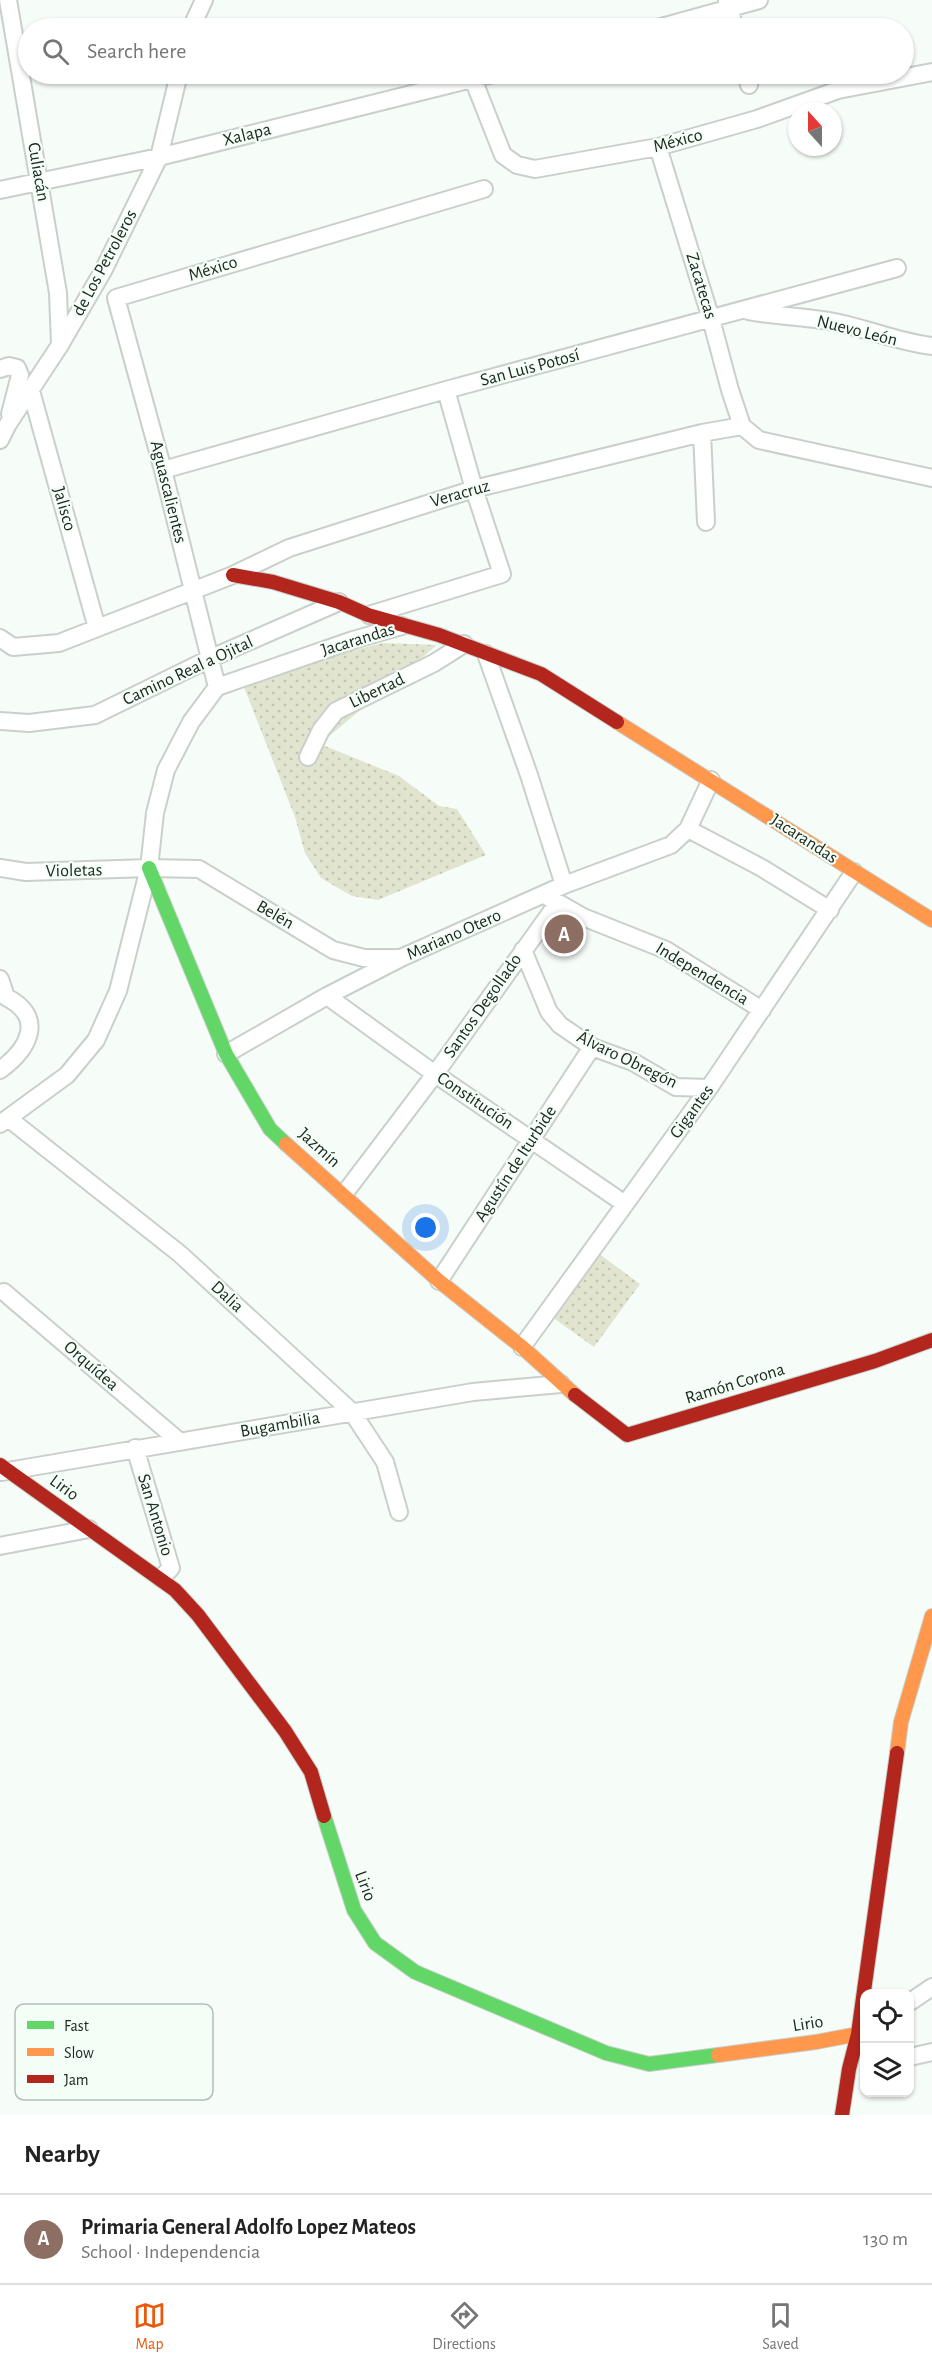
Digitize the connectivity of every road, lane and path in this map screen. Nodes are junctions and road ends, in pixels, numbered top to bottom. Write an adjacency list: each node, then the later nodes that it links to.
1 (8, 0): 7 (street, Culiacán)
2 (204, 0): 5 (street)
3 (759, 0): 4 (street)
4 (728, 5): 6 (street)
5 (196, 18)
6 (688, 18)
7 (18, 58)
8 (932, 72): 9 (street, México)
9 (914, 75)
10 (22, 84): 17 (street, Culiacán)
11 (176, 84): 16 (street, de Los Petroleros)
12 (452, 84): 16 (street, Xalapa)
13 (474, 84): 15 (street, México)
14 (869, 84): 15 (street, México)
15 (658, 147): 23 (street, Zacatecas)
16 (159, 157): 17 (street, Xalapa); 24 (street, de Los Petroleros)
17 (39, 180): 19 (street, Xalapa); 24 (street, Culiacán)
18 (484, 189): 21 (street, México)
19 (0, 190)
20 (897, 268): 22 (street, San Luis Potosí)
21 (116, 298): 33 (street, Aguascalientes)
22 (746, 310): 23 (street, San Luis Potosí); 25 (street, Nuevo León)
23 (711, 318): 27 (street, San Luis Potosí); 30 (street, Zacatecas)
24 (60, 345): 28 (street, de Los Petroleros)
25 (932, 346)
26 (0, 369): 29 (street)
27 (446, 390): 33 (street, San Luis Potosí); 35 (street)
28 (31, 391): 29 (street, de Los Petroleros); 42 (street, Jalisco)
29 (8, 424): 32 (street, de Los Petroleros)
30 (742, 426): 31 (street, Veracruz); 34 (street)
31 (702, 433): 35 (street, Veracruz); 36 (street)
32 (0, 440)
33 (163, 470): 38 (street, Aguascalientes)
34 (932, 478)
35 (474, 489): 37 (street, Veracruz); 40 (street)
36 (706, 522)
37 (233, 575): 38 (street, Veracruz); 39 (street)
38 (192, 590): 42 (street, Veracruz); 46 (street, Aguascalientes)
39 (339, 602): 40 (street); 46 (street, Camino Real a Ojital)
40 (368, 615): 41 (street)
41 (402, 626): 44 (street, Jacarandas); 47 (street, Jacarandas)
42 (97, 628): 43 (street, Veracruz)
43 (0, 638)
44 (464, 644): 45 (street, Jacarandas); 49 (street, Libertad)
45 (486, 654): 50 (street, Jacarandas); 55 (street)
46 (209, 659): 47 (street, Aguascalientes); 48 (street, Camino Real a Ojital)
47 (217, 687): 53 (street)
48 (0, 721)
49 (308, 757)
50 (711, 780): 51 (street, Mariano Otero); 54 (street, Jacarandas)
51 (688, 829): 55 (street, Mariano Otero); 57 (street)
52 (0, 868): 53 (street, Violetas)
53 (149, 868): 60 (street, Belén); 66 (street, Jazmín); 70 (street)
54 (854, 872): 57 (street, Gigantes); 58 (street, Jacarandas)
55 (564, 885): 56 (street, Mariano Otero)
56 (551, 899): 59 (street, Santos Degollado); 60 (street, Mariano Otero); 64 (street, Independencia)
57 (830, 910): 64 (street, Gigantes)
58 (932, 920)
59 (523, 950): 65 (street, Álvaro Obregón); 68 (street, Santos Degollado)
60 (403, 957): 62 (street, Mariano Otero)
61 (0, 979): 63 (street)
62 (327, 996): 66 (street, Mariano Otero); 68 (street, Constitución)
63 (3, 997): 67 (street)
64 (762, 1010): 69 (street, Gigantes)
65 (592, 1047): 69 (street, Álvaro Obregón); 71 (street, Agustín de Iturbide)
66 (226, 1054): 72 (street, Jazmín)
67 (0, 1070)
68 (435, 1074): 71 (street, Constitución); 72 (street, Santos Degollado)
69 (709, 1088): 73 (street, Gigantes)
70 (4, 1121): 79 (street, Dalia)
71 (532, 1140): 73 (street, Constitución); 74 (street, Agustín de Iturbide)
72 (344, 1194): 74 (street, Jazmín)
73 (625, 1204): 77 (street, Gigantes)
74 (439, 1281): 77 (street, Jazmín)
75 (4, 1292): 80 (street, Orquídea)
76 (932, 1340): 78 (street, Ramón Corona)
77 (522, 1347): 78 (street, Jazmín)
78 (561, 1384): 79 (street, Bugambilia)
79 (352, 1412): 80 (street, Bugambilia); 83 (street, Dalia)
80 (178, 1441): 81 (street, Bugambilia)
81 (135, 1448): 82 (street, Bugambilia); 86 (street, San Antonio)
82 (3, 1469): 84 (street, Lirio)
83 (399, 1512)
84 (89, 1529): 85 (street); 86 (street, Lirio)
85 (0, 1546)
86 (161, 1578): 90 (street, Lirio)
87 (932, 1616): 90 (street)
88 (932, 1987): 89 (street)
89 (914, 1999)
90 (858, 2034): 93 (street)
91 (932, 2052): 92 (street)
92 (914, 2056)
93 (857, 2068): 94 (street)
94 (842, 2115)

